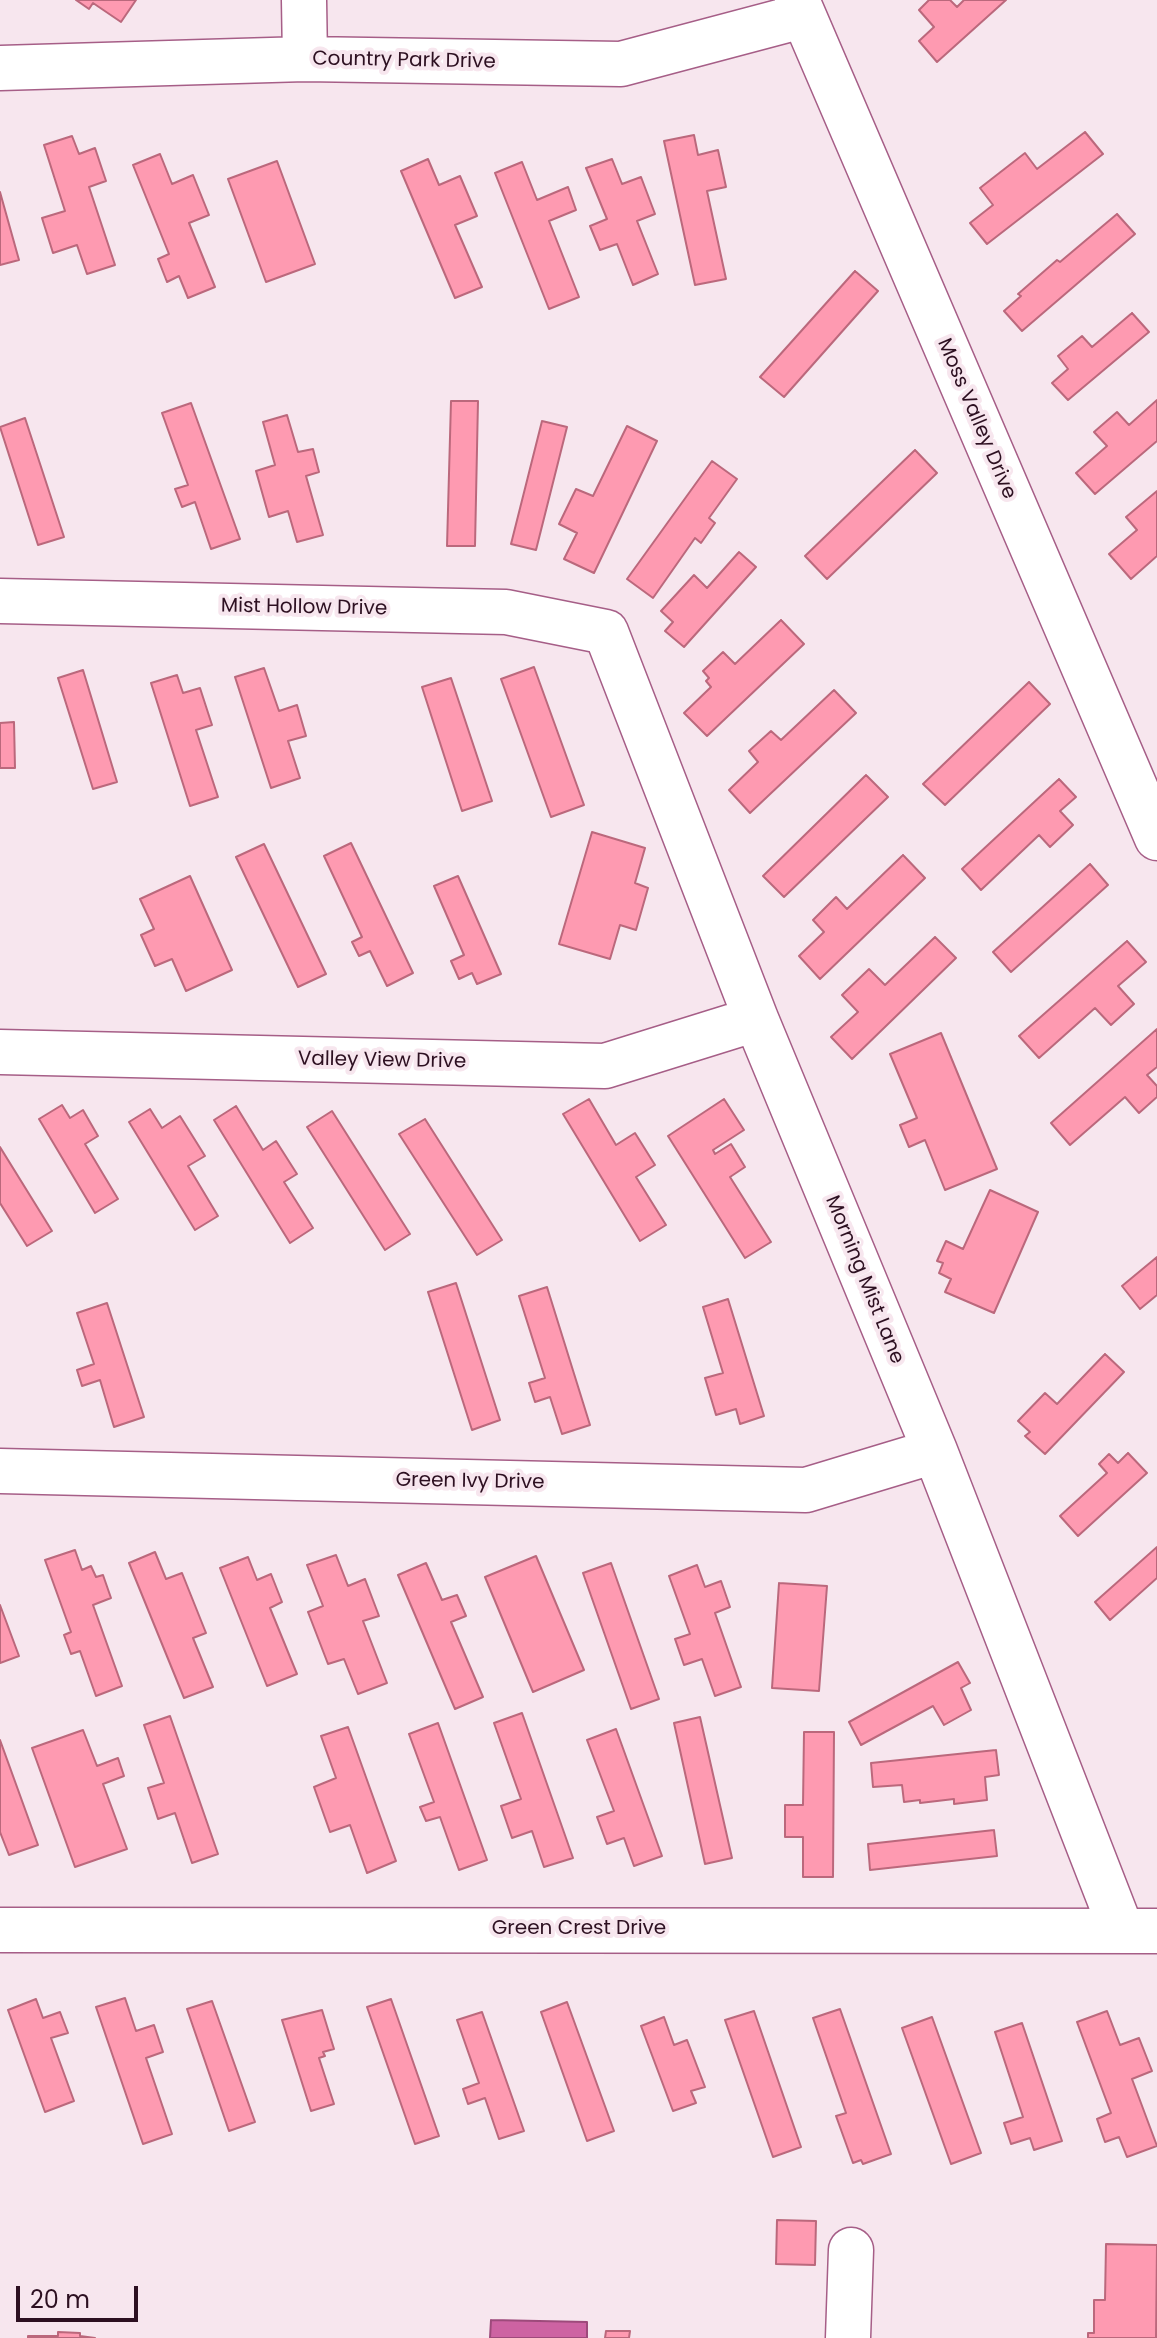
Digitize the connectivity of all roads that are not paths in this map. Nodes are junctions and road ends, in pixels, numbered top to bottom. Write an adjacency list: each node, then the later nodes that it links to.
1 (304, 0): 3 (street)
2 (799, 8): 3 (street, Country Park Drive); 7 (street, Moss Valley Drive)
3 (305, 59): 4 (street, Country Park Drive)
4 (0, 68)
5 (0, 601): 6 (street, Mist Hollow Drive)
6 (606, 632): 8 (street, Morning Mist Lane)
7 (1157, 838)
8 (756, 1019): 9 (street, Valley View Drive); 10 (street, Morning Mist Lane)
9 (0, 1052)
10 (935, 1451): 11 (street, Green Ivy Drive); 13 (street, Morning Mist Lane)
11 (0, 1471)
12 (0, 1930): 13 (street, Green Crest Drive)
13 (1139, 1930)
14 (851, 2250): 15 (street)
15 (848, 2338)

